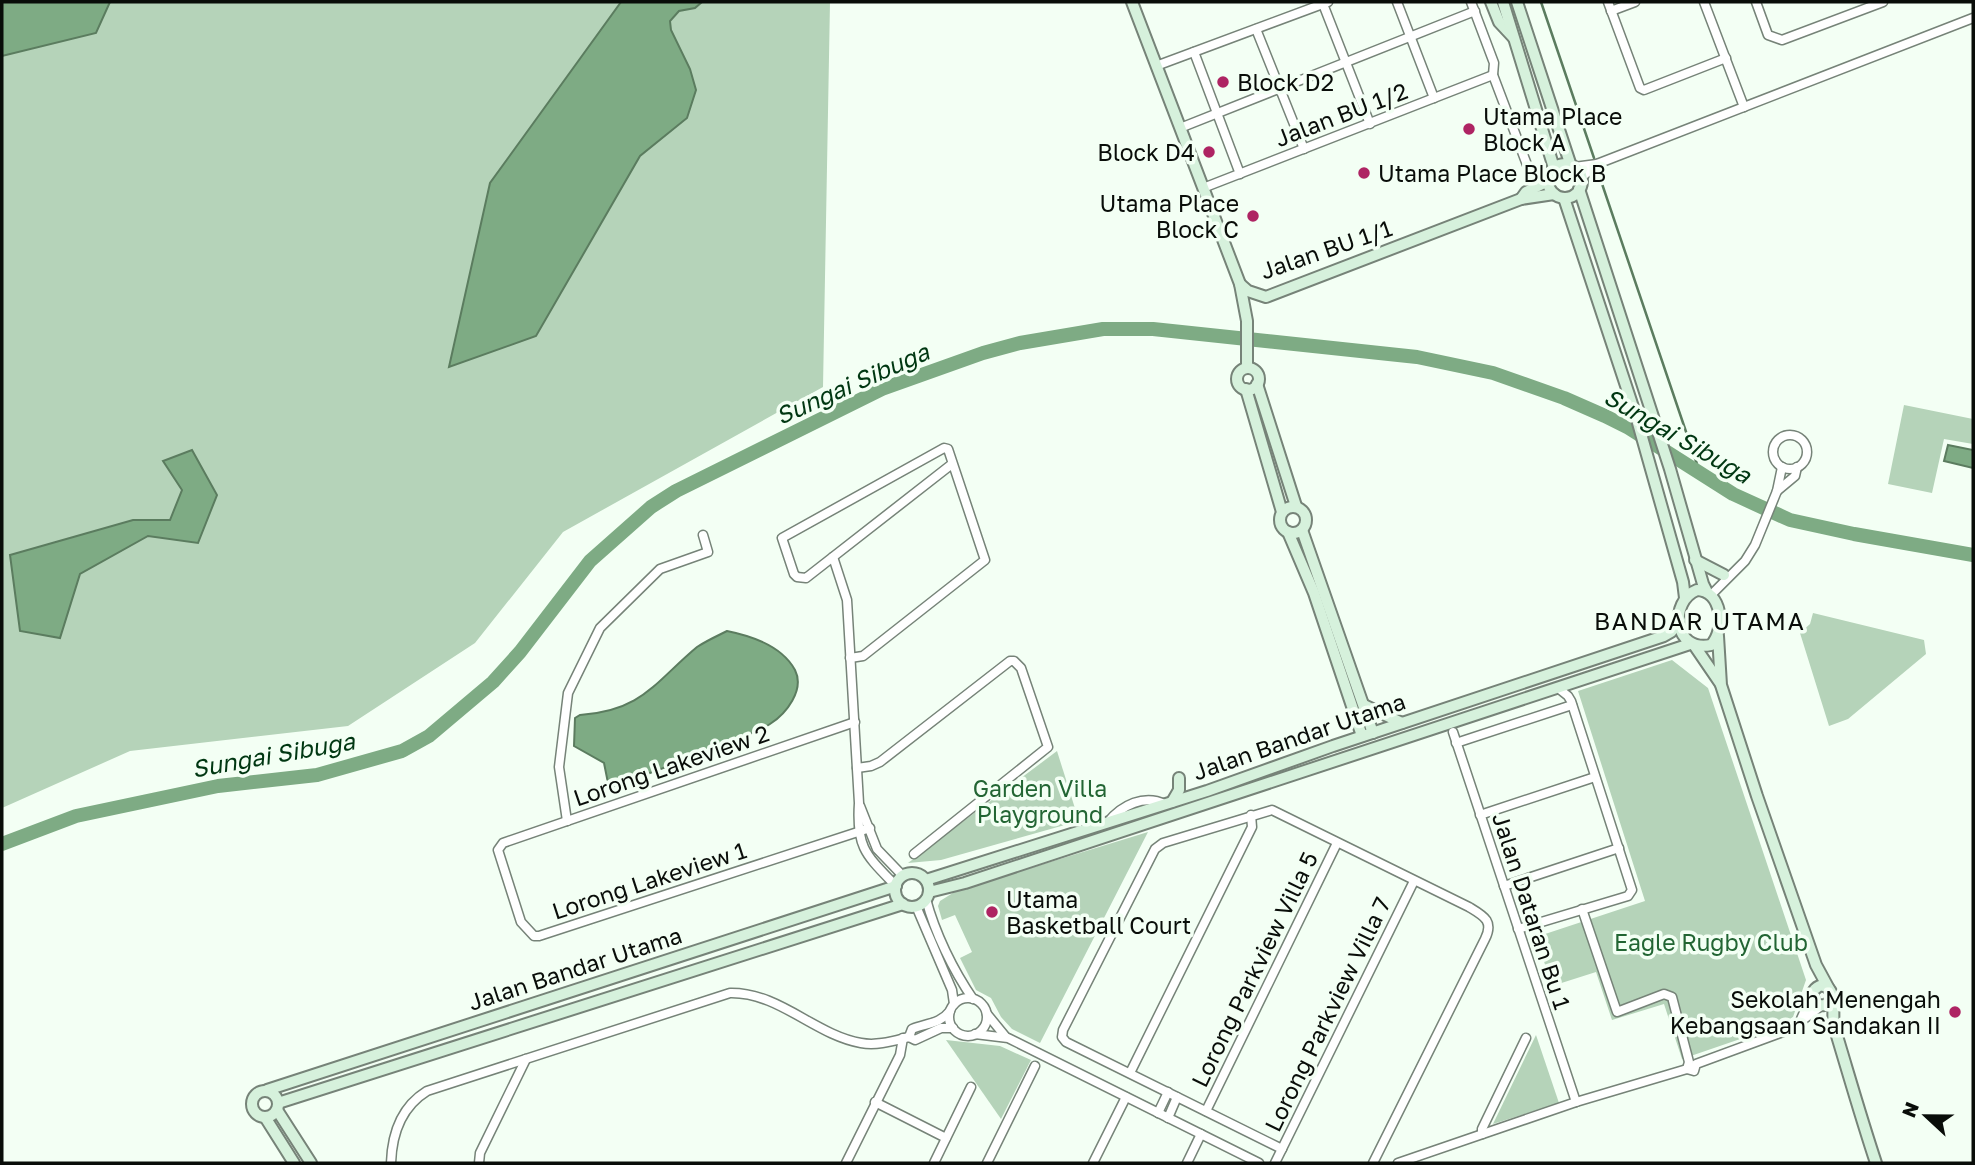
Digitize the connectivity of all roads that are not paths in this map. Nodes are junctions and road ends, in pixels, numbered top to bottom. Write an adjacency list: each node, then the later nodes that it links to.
1 (1132, 2): 22 (street, Jalan BU 1/1)
2 (1396, 2): 17 (street)
3 (1471, 2): 13 (street)
4 (1492, 2): 18 (street)
5 (1503, 2): 18 (street)
6 (1517, 2): 32 (street)
7 (1608, 2): 14 (street)
8 (1635, 2): 14 (street)
9 (1704, 2): 20 (street)
10 (1756, 2): 11 (street)
11 (1883, 2)
12 (1325, 3): 16 (street); 21 (street)
13 (1475, 11): 17 (street); 23 (street)
14 (1611, 11): 20 (street)
15 (1973, 18): 26 (street)
16 (1256, 29): 19 (street); 24 (street)
17 (1410, 37): 21 (street); 25 (street)
18 (1515, 39): 33 (street)
19 (1194, 52): 22 (street); 27 (street)
20 (1726, 58): 26 (street)
21 (1346, 63): 24 (street); 28 (street)
22 (1156, 66): 29 (street, Jalan BU 1/1)
23 (1493, 75): 25 (street, Jalan BU 1/2); 35 (street)
24 (1280, 89): 27 (street); 30 (street)
25 (1434, 98): 28 (street, Jalan BU 1/2)
26 (1744, 107): 31 (street)
27 (1217, 114): 29 (street); 34 (street)
28 (1370, 124): 30 (street, Jalan BU 1/2)
29 (1180, 128): 37 (street, Jalan BU 1/1)
30 (1304, 149): 34 (street, Jalan BU 1/2)
31 (1597, 164): 32 (street); 36 (street)
32 (1573, 166): 33 (street); 36 (street)
33 (1554, 168): 35 (street)
34 (1240, 174): 37 (street, Jalan BU 1/2)
35 (1543, 183): 38 (street); 39 (street)
36 (1580, 184): 38 (street); 56 (street)
37 (1203, 188): 40 (street, Jalan BU 1/1)
38 (1559, 196): 39 (street, Jalan BU 1/1); 59 (street)
39 (1521, 199): 41 (street, Jalan BU 1/1)
40 (1240, 284): 41 (street, Jalan BU 1/1); 42 (street)
41 (1262, 296): 42 (street)
42 (1246, 316): 43 (street)
43 (1247, 368): 44 (street); 44 (street)
44 (1252, 386): 49 (street); 50 (street)
45 (953, 464): 55 (street); 55 (street); 63 (street)
46 (1782, 467): 47 (street); 47 (street); 48 (street)
47 (1797, 467): 48 (street)
48 (1776, 494): 54 (street)
49 (1296, 506): 50 (street); 51 (street)
50 (1282, 512): 52 (street)
51 (1302, 530): 52 (street); 66 (street)
52 (1288, 532): 68 (street)
53 (703, 535): 86 (street)
54 (1751, 551): 57 (street); 58 (street)
55 (833, 557): 63 (street)
56 (1695, 560): 57 (street); 58 (street)
57 (1724, 575): 58 (street)
58 (1709, 593): 59 (street); 61 (street)
59 (1685, 598): 60 (street)
60 (1680, 621): 62 (street); 71 (street, Jalan Bandar Utama)
61 (1718, 636): 62 (street); 64 (street)
62 (1692, 645): 64 (street); 65 (street, Jalan Bandar Utama)
63 (850, 658): 70 (street)
64 (1721, 685): 101 (street)
65 (1558, 688): 67 (street); 69 (street, Jalan Bandar Utama)
66 (1364, 705): 71 (street); 74 (street)
67 (1572, 705): 75 (street); 79 (street)
68 (1354, 714): 74 (street); 76 (street)
69 (1461, 720): 72 (street, Jalan Bandar Utama); 73 (street)
70 (855, 723): 77 (street); 86 (street, Lorong Lakeview 2)
71 (1403, 723): 74 (street, Jalan Bandar Utama)
72 (1439, 727): 73 (street); 74 (street, Jalan Bandar Utama)
73 (1452, 732): 75 (street, Jalan Dataran Bu 1)
74 (1370, 739): 76 (street, Jalan Bandar Utama); 83 (street)
75 (1456, 743): 85 (street, Jalan Dataran Bu 1)
76 (1332, 746): 80 (street, Jalan Bandar Utama)
77 (857, 768): 81 (street); 92 (street)
78 (1179, 778): 82 (street)
79 (1595, 778): 85 (street); 91 (street)
80 (1192, 796): 82 (street, Jalan Bandar Utama); 83 (street)
81 (859, 803): 87 (street); 88 (street)
82 (1169, 803): 97 (street, Jalan Bandar Utama)
83 (1210, 803): 97 (street)
84 (1251, 815): 89 (street); 119 (street); 119 (street)
85 (1480, 815): 96 (street, Jalan Dataran Bu 1)
86 (567, 821): 90 (street, Lorong Lakeview 2)
87 (870, 828): 88 (street, Lorong Lakeview 1); 93 (street)
88 (858, 831): 90 (street, Lorong Lakeview 1); 95 (street)
89 (1337, 843): 94 (street); 128 (street, Lorong Parkview Villa 5)
90 (500, 845)
91 (1619, 848): 96 (street); 99 (street)
92 (914, 854)
93 (903, 876): 95 (street); 97 (street, Jalan Bandar Utama)
94 (1414, 881): 135 (street, Lorong Parkview Villa 7); 148 (street)
95 (896, 886): 98 (street); 121 (street, Jalan Bandar Utama)
96 (1504, 886): 100 (street, Jalan Dataran Bu 1)
97 (924, 894): 98 (street, Jalan Bandar Utama); 104 (street); 106 (street)
98 (903, 904): 127 (street, Jalan Bandar Utama)
99 (1582, 909): 100 (street); 117 (street)
100 (1518, 929): 126 (street, Jalan Dataran Bu 1)
101 (1816, 965): 102 (street); 103 (street)
102 (1812, 992): 103 (street); 105 (street); 109 (street)
103 (1830, 994): 105 (street); 108 (street)
104 (973, 999): 106 (street); 107 (street)
105 (1821, 1006): 108 (street); 109 (street)
106 (952, 1007): 110 (street); 111 (street)
107 (986, 1012): 112 (street); 113 (street)
108 (1832, 1019): 149 (street)
109 (1798, 1025): 117 (street)
110 (933, 1027): 111 (street); 114 (street)
111 (953, 1028): 112 (street)
112 (975, 1034): 113 (street)
113 (1004, 1036): 123 (street)
114 (906, 1038): 116 (street); 125 (street)
115 (1526, 1038): 133 (street)
116 (526, 1059): 139 (street); 140 (street)
117 (1691, 1065): 126 (street)
118 (1035, 1066): 143 (street)
119 (1130, 1073): 122 (street)
120 (971, 1087): 134 (street)
121 (267, 1090): 127 (street); 130 (street)
122 (1168, 1092): 124 (street); 129 (street)
123 (1126, 1097): 129 (street); 144 (street)
124 (1177, 1097): 128 (street); 131 (street)
125 (875, 1102): 134 (street); 141 (street)
126 (1576, 1102): 133 (street)
127 (277, 1107): 130 (street); 138 (street)
128 (1206, 1111): 135 (street)
129 (1158, 1113): 131 (street)
130 (265, 1117): 137 (street)
131 (1168, 1118): 132 (street)
132 (1201, 1135): 145 (street); 146 (street)
133 (1482, 1135): 136 (street)
134 (946, 1139): 142 (street)
135 (1282, 1149): 147 (street, Lorong Parkview Villa 7)
136 (1404, 1162)
137 (294, 1163)
138 (311, 1163)
139 (391, 1163)
140 (478, 1163)
141 (846, 1163)
142 (934, 1163)
143 (988, 1163)
144 (1093, 1163)
145 (1187, 1163)
146 (1259, 1163)
147 (1275, 1163)
148 (1374, 1163)
149 (1876, 1163)

